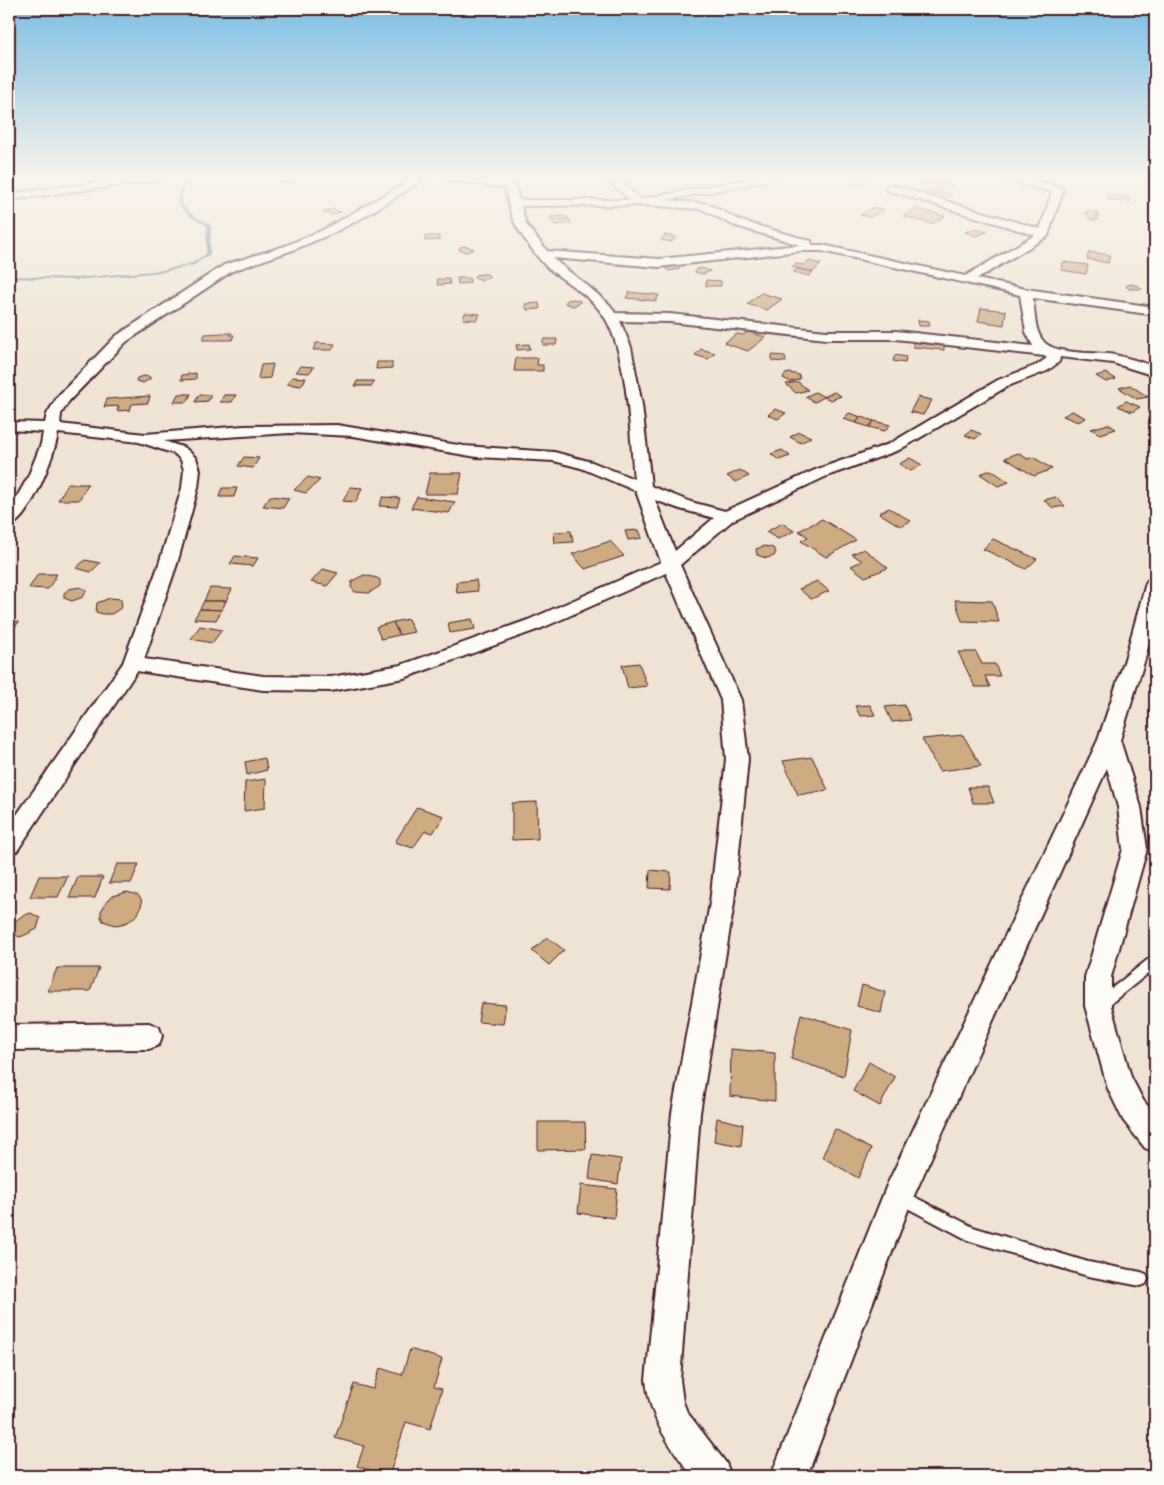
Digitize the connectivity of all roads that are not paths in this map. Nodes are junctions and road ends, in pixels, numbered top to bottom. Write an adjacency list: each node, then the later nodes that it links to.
1 (293, 246): 16 (street)
2 (537, 246): 6 (street)
3 (816, 246): 5 (street)
4 (1025, 246): 7 (street)
5 (822, 248): 6 (street); 7 (street)
6 (543, 254): 10 (street)
7 (966, 280): 8 (street)
8 (1026, 293): 9 (street); 11 (street)
9 (1155, 311)
10 (610, 316): 11 (street); 18 (street)
11 (1052, 353): 13 (street); 19 (street)
12 (1147, 355): 13 (street)
13 (1113, 359): 14 (street)
14 (1155, 372)
15 (9, 426): 16 (street)
16 (51, 428): 17 (street); 20 (street)
17 (141, 438): 18 (street); 23 (street)
18 (643, 489): 19 (street); 21 (street)
19 (727, 516): 21 (street)
20 (9, 521)
21 (671, 564): 23 (street); 33 (street)
22 (1155, 583): 24 (street)
23 (132, 664): 25 (street)
24 (1109, 740): 27 (street); 31 (street)
25 (9, 844)
26 (1155, 961): 27 (lane)
27 (1098, 1006): 30 (street)
28 (149, 1036): 29 (street)
29 (9, 1038)
30 (1155, 1138)
31 (898, 1196): 32 (lane); 34 (street)
32 (1141, 1279)
33 (713, 1476)
34 (789, 1476)

